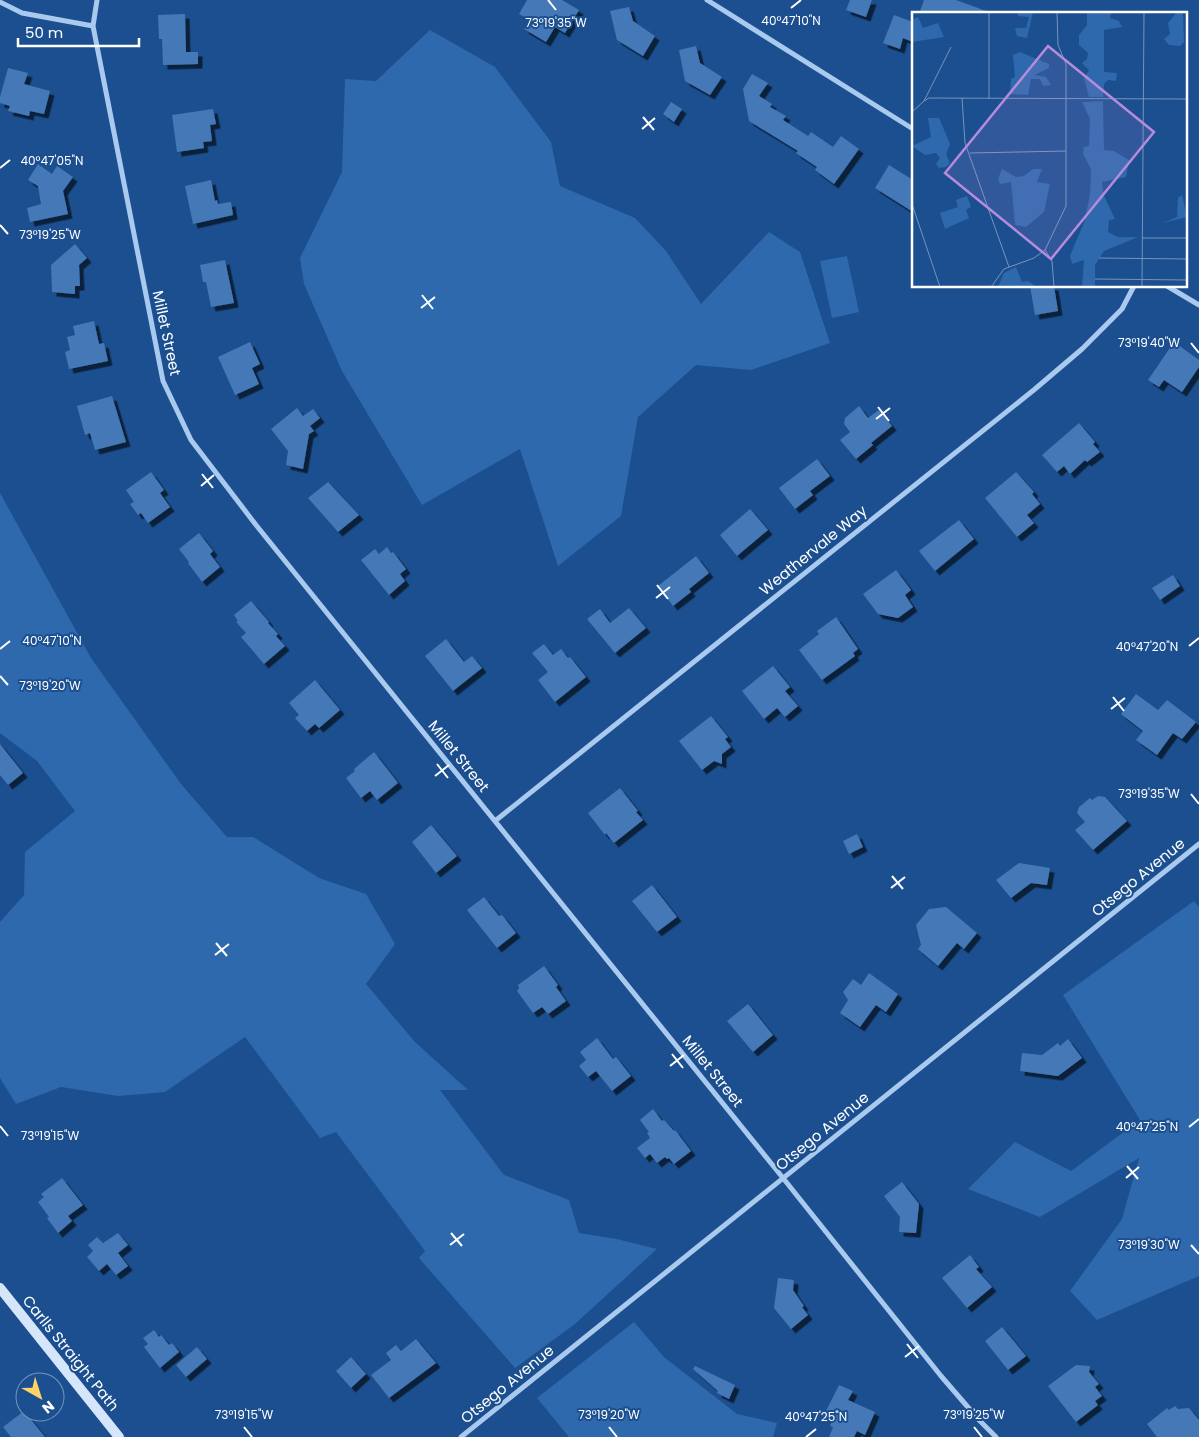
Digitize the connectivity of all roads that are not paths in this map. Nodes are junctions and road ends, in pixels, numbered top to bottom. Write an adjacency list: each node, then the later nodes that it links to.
1 (97, 0): 4 (street, Millet Street)
2 (708, 0): 5 (street)
3 (0, 2): 4 (street)
4 (93, 26): 9 (street, Millet Street)
5 (912, 128)
6 (1133, 288): 9 (street, Weathervale Way)
7 (1171, 288): 8 (street)
8 (1199, 304)
9 (495, 821): 11 (street, Millet Street)
10 (1199, 844): 11 (street, Otsego Avenue)
11 (783, 1178): 14 (street, Otsego Avenue); 15 (street, Millet Street)
12 (0, 1288): 13 (street, Carlls Straight Path)
13 (119, 1437)
14 (462, 1437)
15 (996, 1437)

